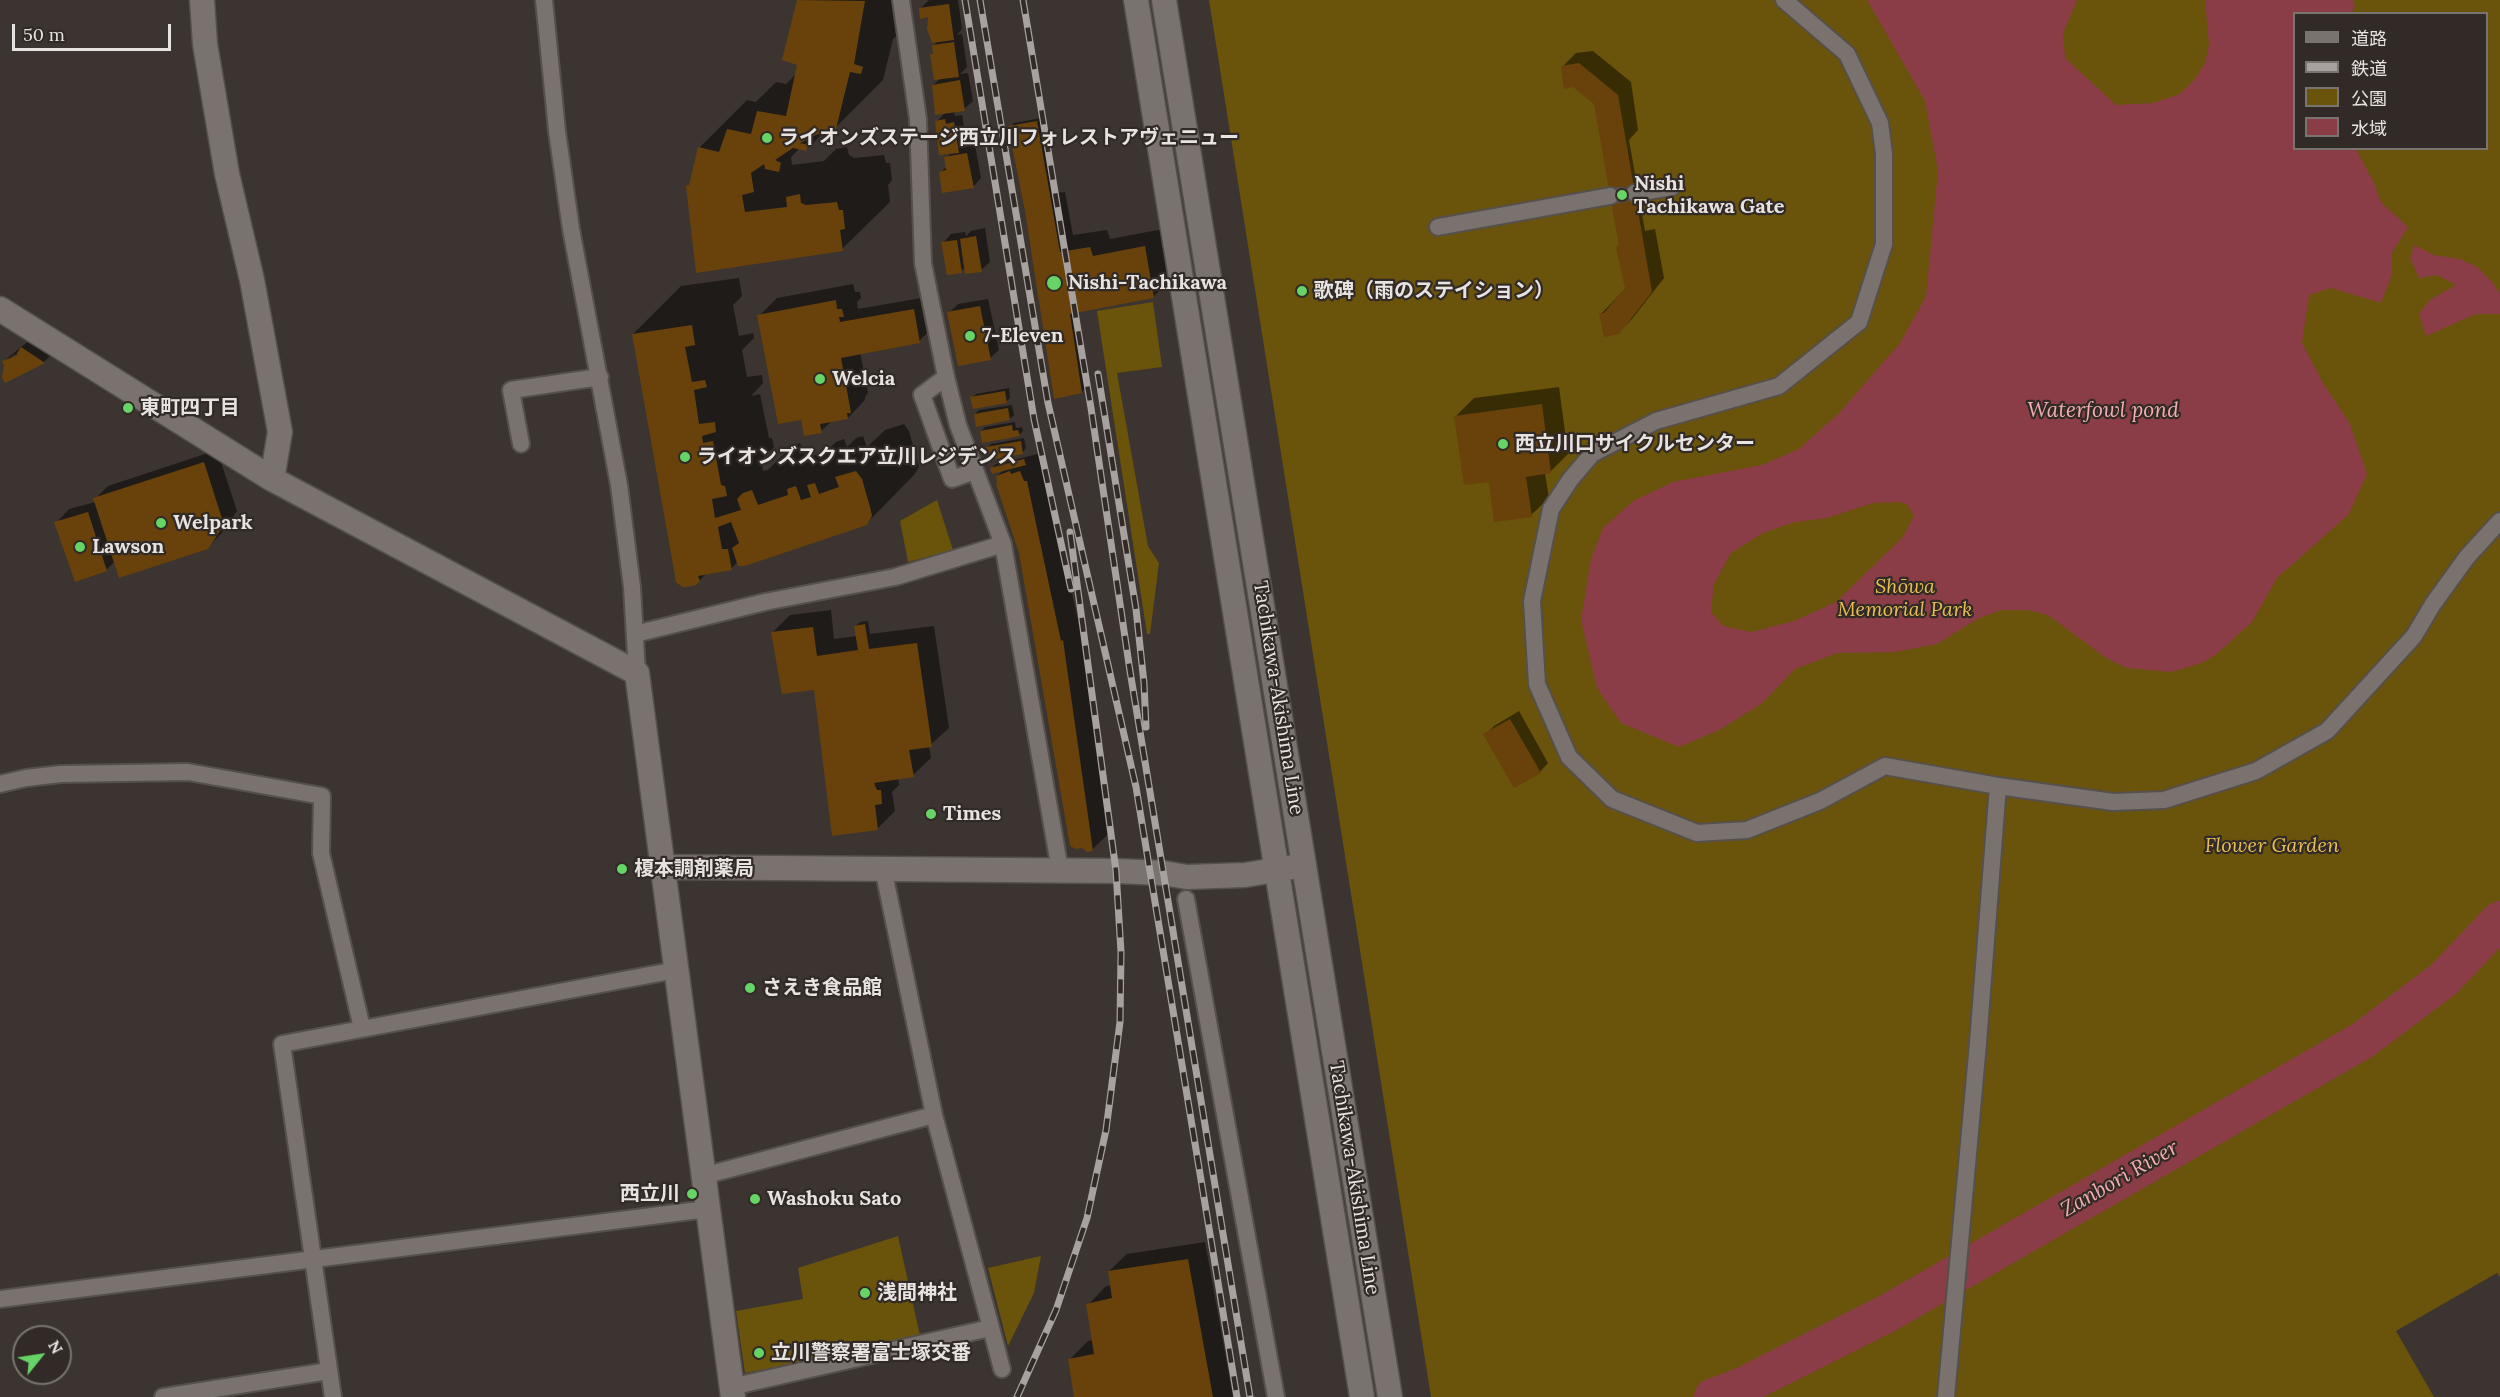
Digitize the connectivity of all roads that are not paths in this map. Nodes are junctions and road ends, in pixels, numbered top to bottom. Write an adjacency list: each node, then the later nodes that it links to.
1 (202, 0): 16 (main road)
2 (544, 0): 12 (street)
3 (902, 0): 13 (street)
4 (1137, 0): 27 (main road, Tachikawa-Akishima Line)
5 (1164, 0): 23 (main road, Tachikawa-Akishima Line)
6 (1784, 0): 22 (street)
7 (1672, 187): 8 (street)
8 (1635, 193)
9 (1610, 196): 10 (street)
10 (1438, 226)
11 (0, 309): 16 (main road)
12 (600, 377): 14 (street); 19 (street)
13 (946, 377): 15 (street); 15 (street)
14 (521, 444)
15 (975, 471): 18 (street)
16 (272, 479): 20 (main road)
17 (2500, 520): 22 (street)
18 (1003, 544): 19 (street); 26 (street)
19 (635, 634): 20 (street)
20 (636, 673): 24 (main road)
21 (0, 784): 30 (street)
22 (1998, 786): 45 (street)
23 (1304, 865): 27 (main road); 44 (main road, Tachikawa-Akishima Line)
24 (662, 867): 25 (main road); 29 (main road)
25 (883, 868): 26 (main road); 31 (street)
26 (1060, 870): 27 (main road)
27 (1277, 870): 43 (main road, Tachikawa-Akishima Line)
28 (1186, 899): 42 (street)
29 (676, 970): 30 (street); 32 (main road)
30 (362, 1028): 34 (street)
31 (934, 1115): 32 (street); 36 (street)
32 (704, 1176): 33 (main road)
33 (707, 1209): 34 (street); 39 (main road)
34 (311, 1259): 35 (street); 38 (street)
35 (0, 1299)
36 (990, 1328): 37 (street); 39 (street)
37 (1002, 1369)
38 (329, 1371): 40 (street); 41 (street)
39 (732, 1392)
40 (163, 1397)
41 (333, 1397)
42 (1276, 1397)
43 (1362, 1397)
44 (1390, 1397)
45 (1946, 1397)

